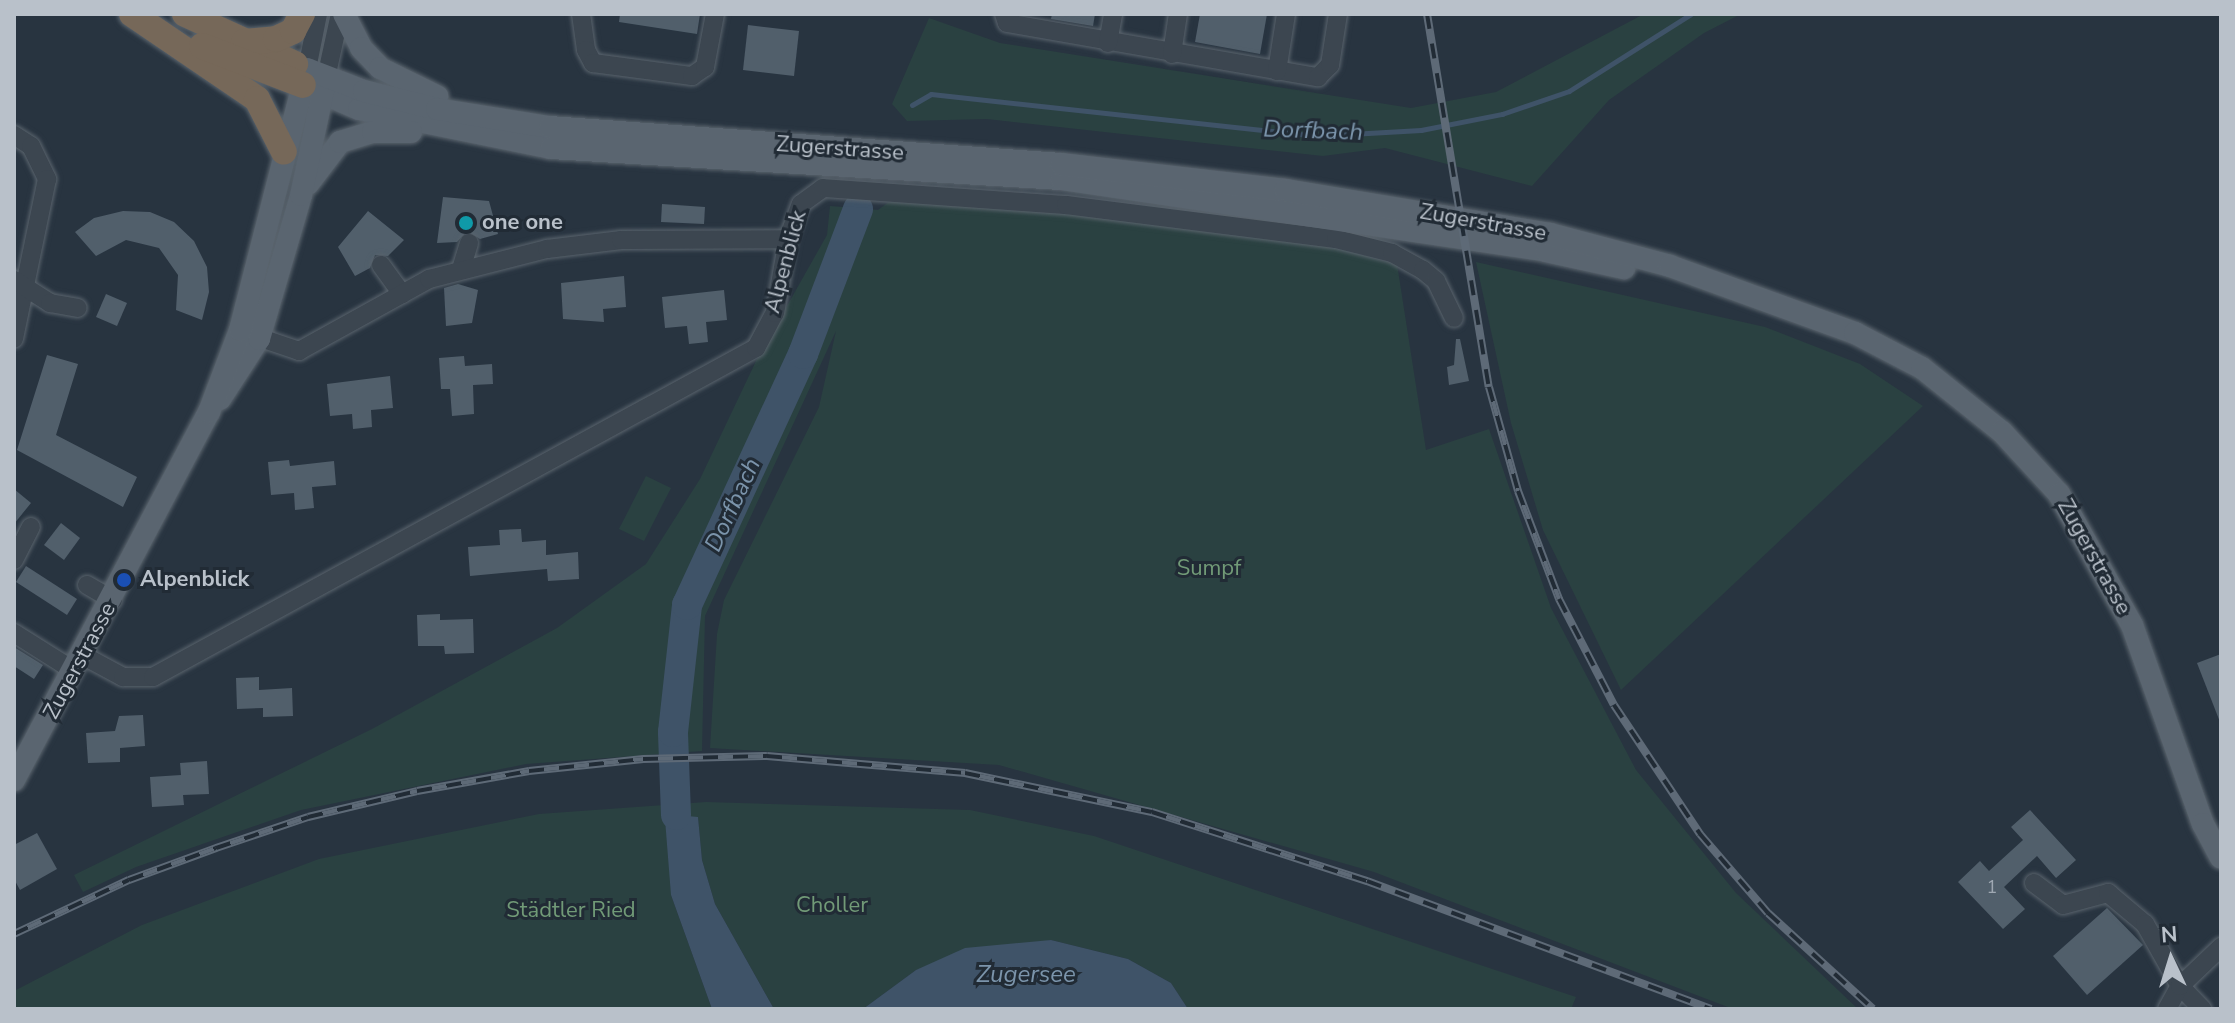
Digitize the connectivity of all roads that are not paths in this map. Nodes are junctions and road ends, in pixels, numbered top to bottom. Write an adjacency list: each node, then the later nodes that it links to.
1 (185, 14): 13 (highway)
2 (302, 14): 13 (highway)
3 (318, 14): 17 (street)
4 (342, 14): 17 (street); 19 (main road)
5 (581, 14): 6 (street)
6 (715, 14)
7 (1004, 14): 14 (street)
8 (1113, 14): 14 (street)
9 (1178, 14): 15 (street)
10 (1286, 14): 16 (street)
11 (1338, 14): 16 (street)
12 (143, 20): 17 (highway); 21 (highway)
13 (240, 42): 17 (highway)
14 (1108, 43): 15 (street)
15 (1172, 54): 16 (street)
16 (1277, 71)
17 (314, 81): 19 (main road, Zugerstrasse); 20 (main road, Zugerstrasse); 21 (main road, Zugerstrasse); 23 (main road, Zugerstrasse)
18 (14, 135): 28 (street)
19 (669, 139): 29 (main road, Zugerstrasse)
20 (551, 148): 23 (main road); 29 (main road, Zugerstrasse)
21 (284, 152): 33 (main road, Zugerstrasse)
22 (823, 188): 24 (street, Alpenblick); 32 (street, Zugerstrasse)
23 (301, 195): 33 (main road, Zugerstrasse)
24 (788, 239): 27 (street); 40 (street, Alpenblick)
25 (469, 243): 27 (street)
26 (381, 265): 30 (street)
27 (462, 266): 30 (street)
28 (20, 285): 31 (street); 34 (street)
29 (1725, 289): 42 (main road, Zugerstrasse)
30 (402, 294): 33 (street)
31 (78, 308)
32 (1454, 318)
33 (249, 334): 38 (main road, Zugerstrasse)
34 (14, 339)
35 (31, 527): 36 (street)
36 (14, 560)
37 (87, 585): 38 (street)
38 (113, 600): 40 (main road, Zugerstrasse)
39 (14, 633): 40 (street, Alpenblick)
40 (78, 663): 41 (main road, Zugerstrasse)
41 (14, 780)
42 (2221, 858)
43 (2034, 883): 45 (street)
44 (2221, 947): 45 (street)
45 (2180, 986): 46 (street); 47 (street)
46 (2167, 1009)
47 (2202, 1009)

